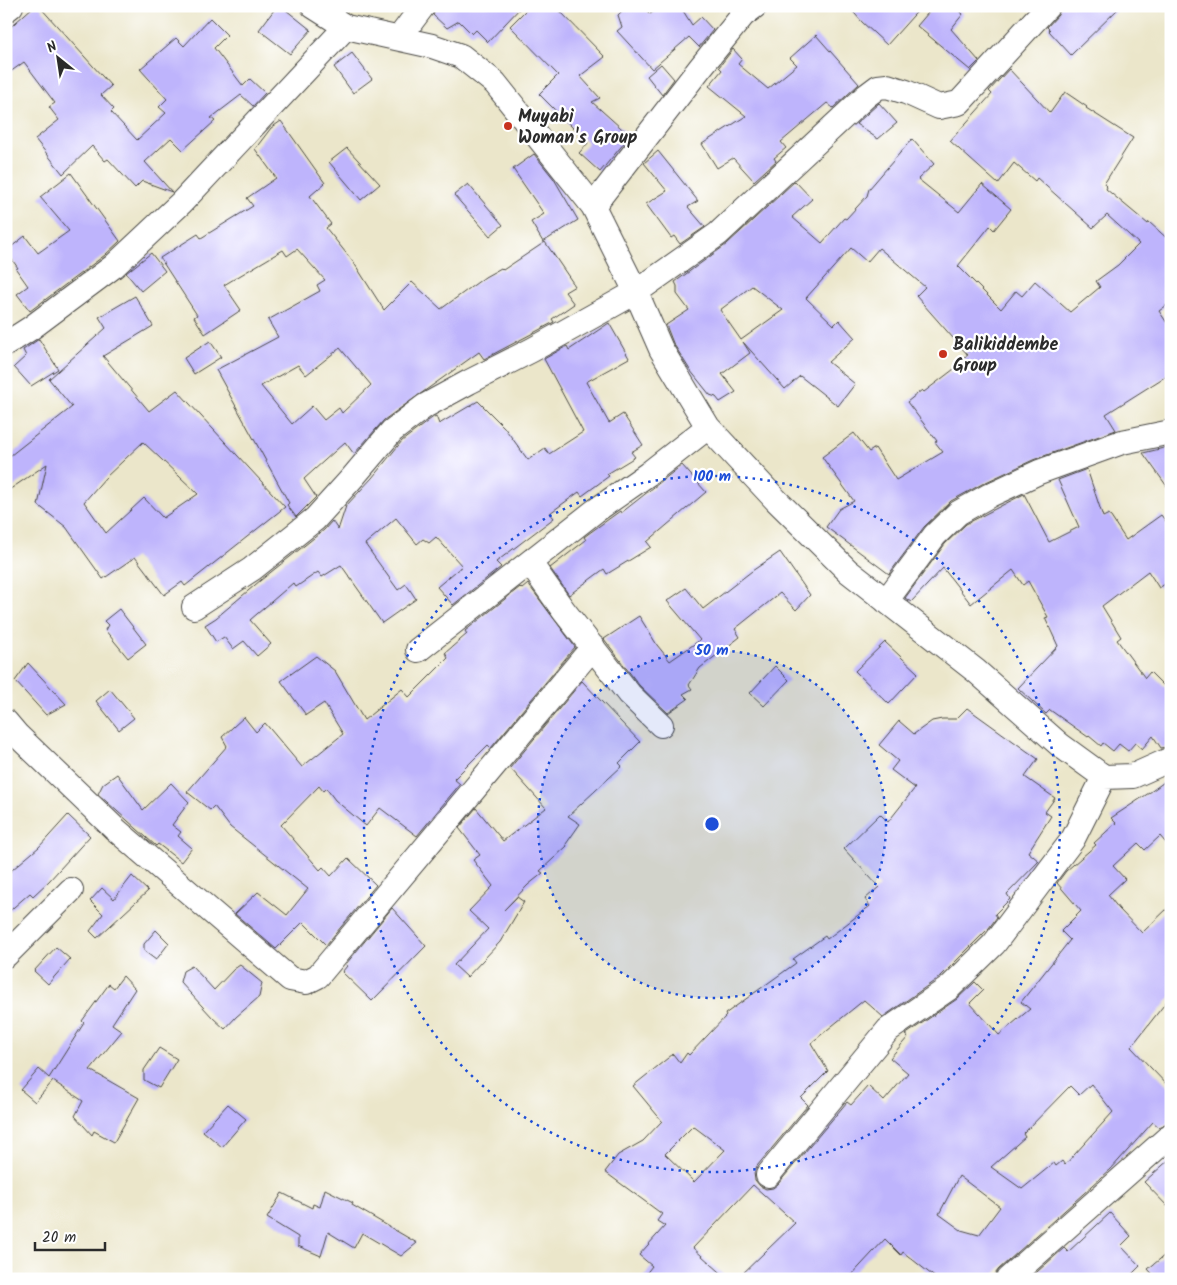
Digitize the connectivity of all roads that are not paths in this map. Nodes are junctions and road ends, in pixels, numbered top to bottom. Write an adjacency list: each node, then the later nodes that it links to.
1 (10, 6): 6 (street)
2 (313, 6): 7 (street)
3 (423, 6): 8 (street)
4 (755, 6): 9 (street)
5 (1048, 6): 10 (street)
6 (6, 10)
7 (346, 27): 8 (street); 11 (street)
8 (399, 38): 9 (street)
9 (593, 206): 10 (street)
10 (636, 292): 12 (street); 16 (street)
11 (6, 344)
12 (708, 427): 14 (street); 15 (street)
13 (1171, 432): 15 (street)
14 (530, 563): 17 (street); 18 (street)
15 (886, 601): 22 (street)
16 (194, 607)
17 (593, 648): 19 (street); 20 (street)
18 (418, 650)
19 (6, 722)
20 (661, 725)
21 (1171, 758): 22 (street)
22 (1104, 777): 26 (street)
23 (71, 890): 24 (street)
24 (6, 955)
25 (1171, 1135): 27 (street)
26 (768, 1175)
27 (1008, 1279)

